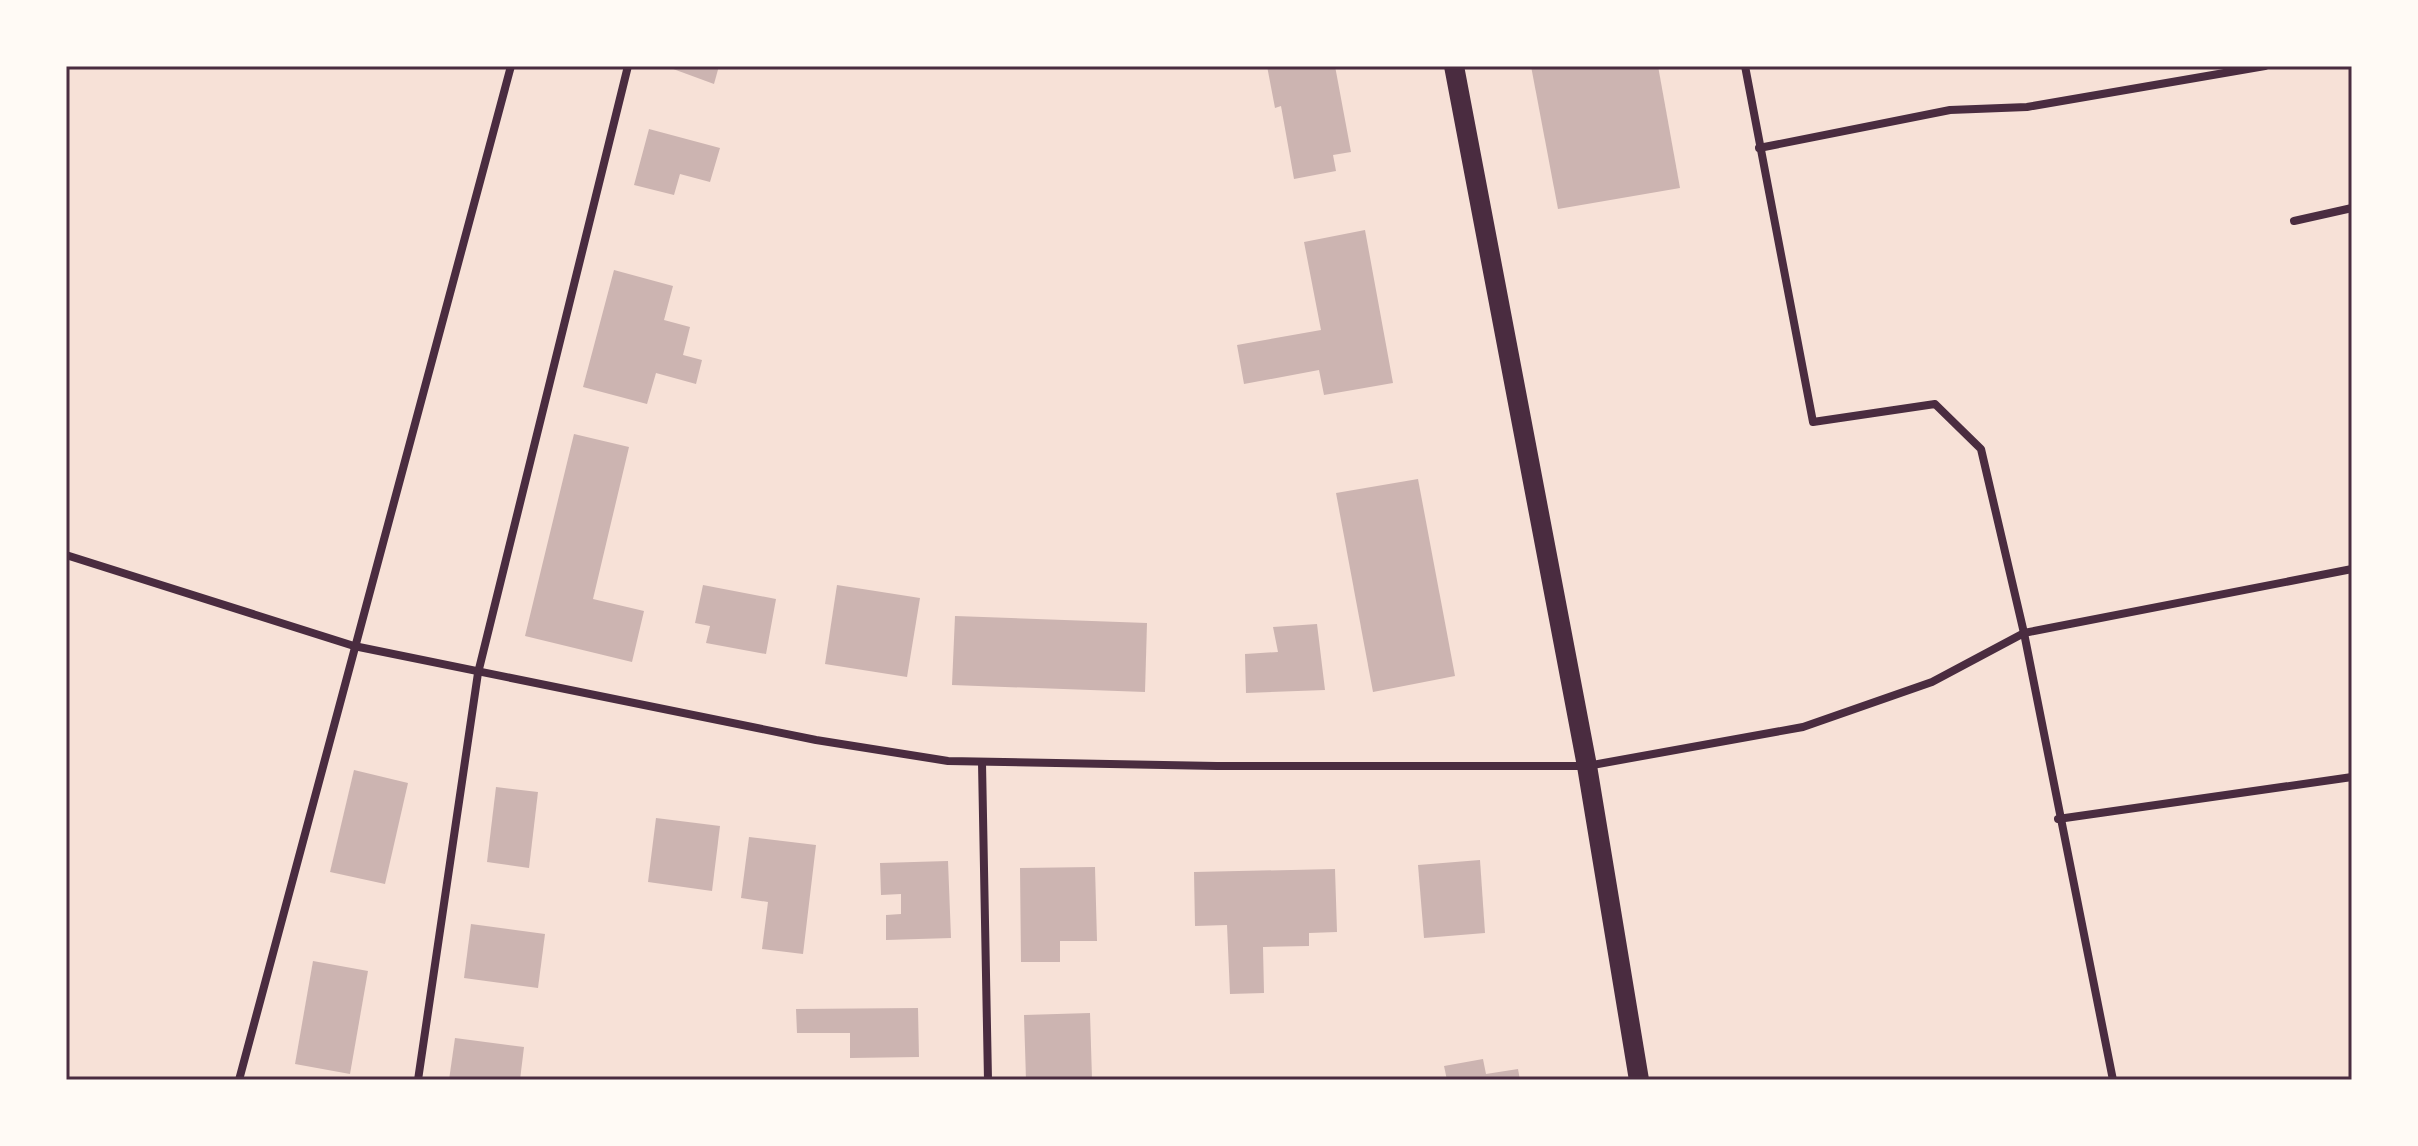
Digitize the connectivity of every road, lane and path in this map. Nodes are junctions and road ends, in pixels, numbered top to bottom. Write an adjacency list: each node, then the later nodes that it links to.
1 (511, 66): 12 (street)
2 (628, 66): 13 (street)
3 (1454, 66): 15 (main road)
4 (1745, 66): 6 (street)
5 (2265, 66): 6 (street)
6 (1759, 148): 11 (street)
7 (2352, 208): 8 (street)
8 (2294, 221)
9 (66, 555): 12 (street)
10 (2352, 569): 11 (street)
11 (2024, 633): 15 (street); 17 (street)
12 (354, 646): 13 (street); 18 (street)
13 (478, 673): 14 (street); 19 (street)
14 (982, 763): 15 (street); 20 (street)
15 (1587, 766): 21 (main road)
16 (2352, 777): 17 (street)
17 (2058, 819): 22 (street)
18 (239, 1080)
19 (418, 1080)
20 (988, 1080)
21 (1639, 1080)
22 (2113, 1080)

